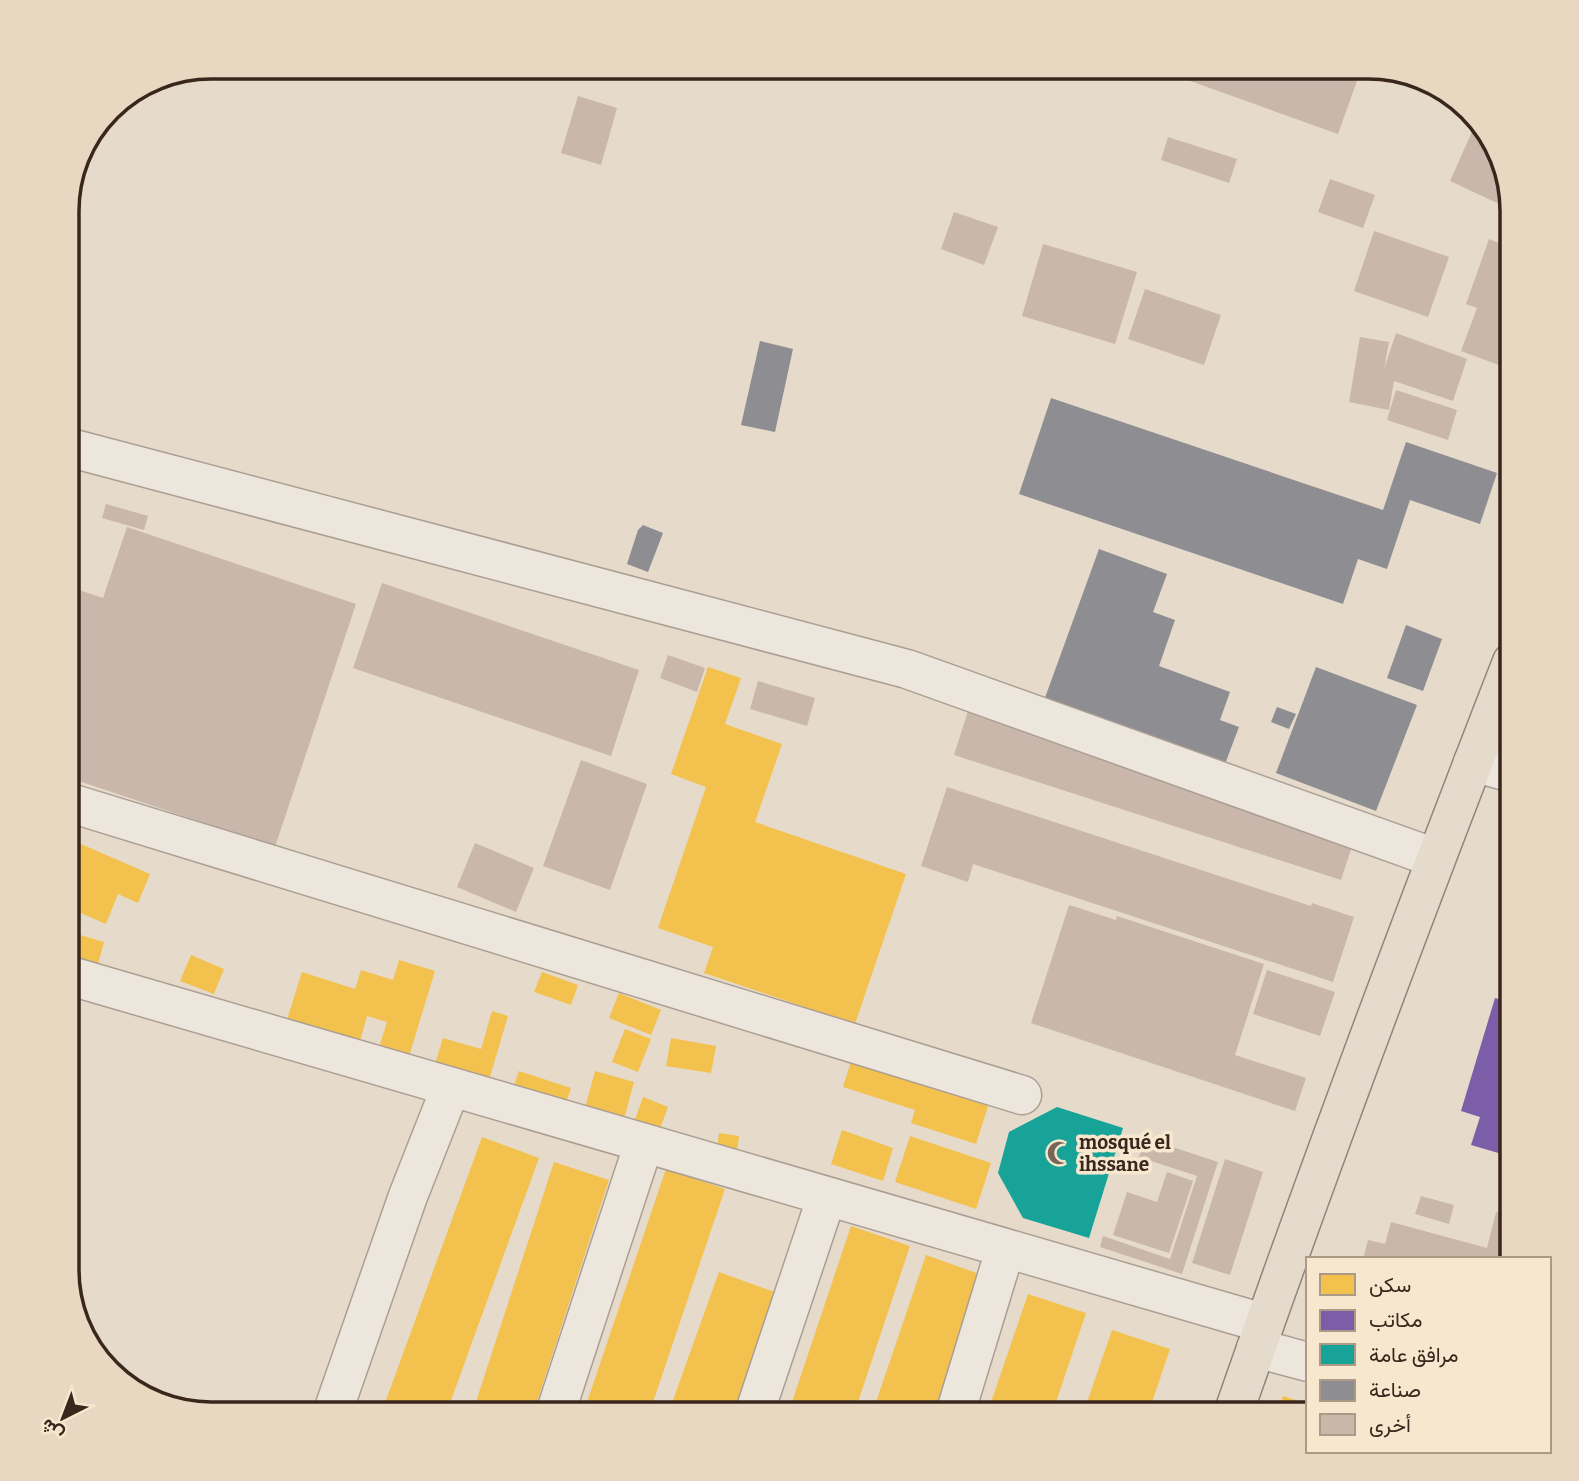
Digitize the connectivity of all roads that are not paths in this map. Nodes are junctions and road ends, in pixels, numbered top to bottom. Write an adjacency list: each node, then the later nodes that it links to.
1 (79, 450): 6 (street)
2 (1500, 693): 3 (main road)
3 (1473, 762): 4 (street); 6 (main road)
4 (1500, 770)
5 (79, 806): 9 (street)
6 (1434, 858): 13 (main road)
7 (79, 978): 8 (street)
8 (451, 1087): 10 (street); 15 (street)
9 (1022, 1095)
10 (644, 1143): 11 (street); 16 (street)
11 (826, 1199): 12 (street); 17 (street)
12 (1005, 1251): 13 (street); 18 (street)
13 (1259, 1335): 14 (street); 19 (main road)
14 (1306, 1361)
15 (337, 1402)
16 (559, 1402)
17 (758, 1402)
18 (959, 1402)
19 (1237, 1402)

